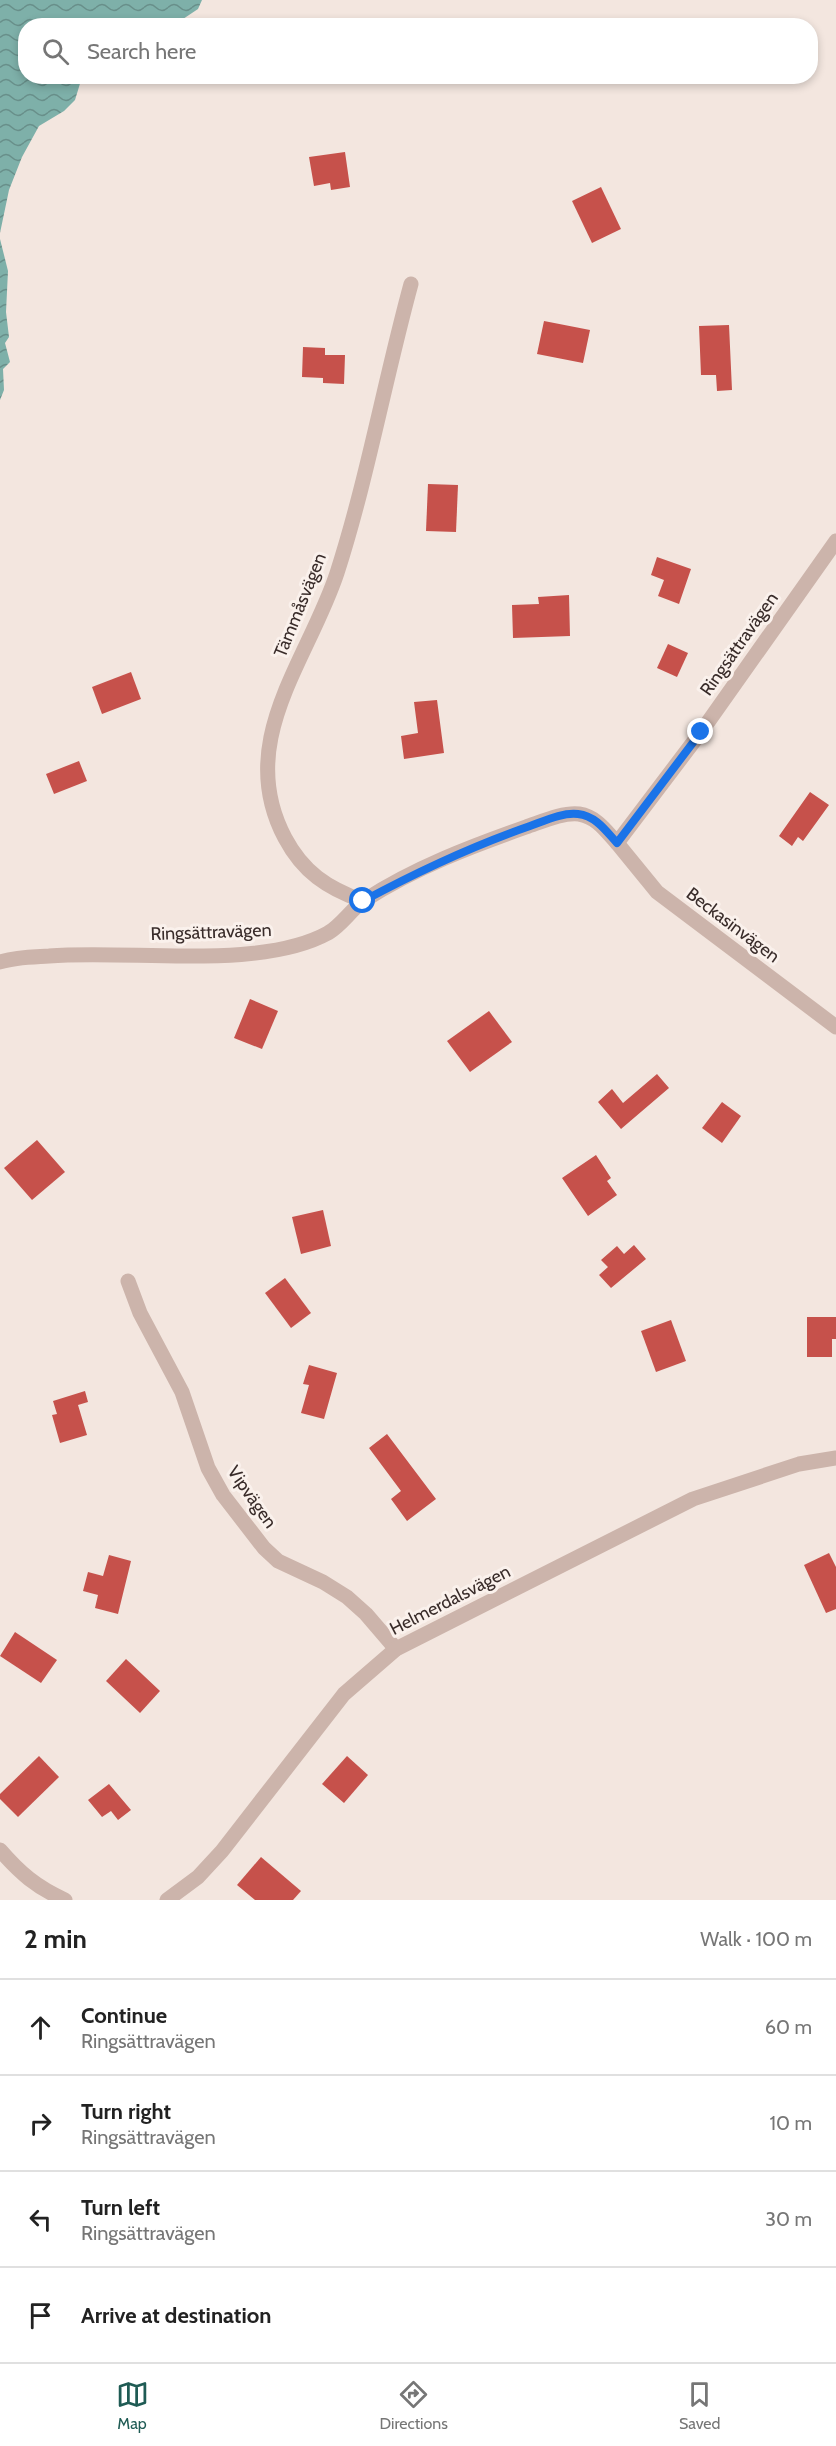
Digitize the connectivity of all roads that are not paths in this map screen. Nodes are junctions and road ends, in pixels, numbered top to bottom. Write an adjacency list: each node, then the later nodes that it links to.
1 (411, 284): 4 (street, Tämmåsvägen)
2 (836, 541): 3 (street, Ringsättravägen)
3 (617, 843): 4 (street, Ringsättravägen); 6 (street, Beckasinvägen)
4 (363, 901): 5 (street, Ringsättravägen)
5 (0, 962)
6 (836, 1027)
7 (128, 1281): 9 (street, Vipvägen)
8 (836, 1458): 9 (street, Helmerdalsvägen)
9 (396, 1648): 12 (street, Helmerdalsvägen)
10 (0, 1850): 11 (street)
11 (65, 1900)
12 (168, 1900)

